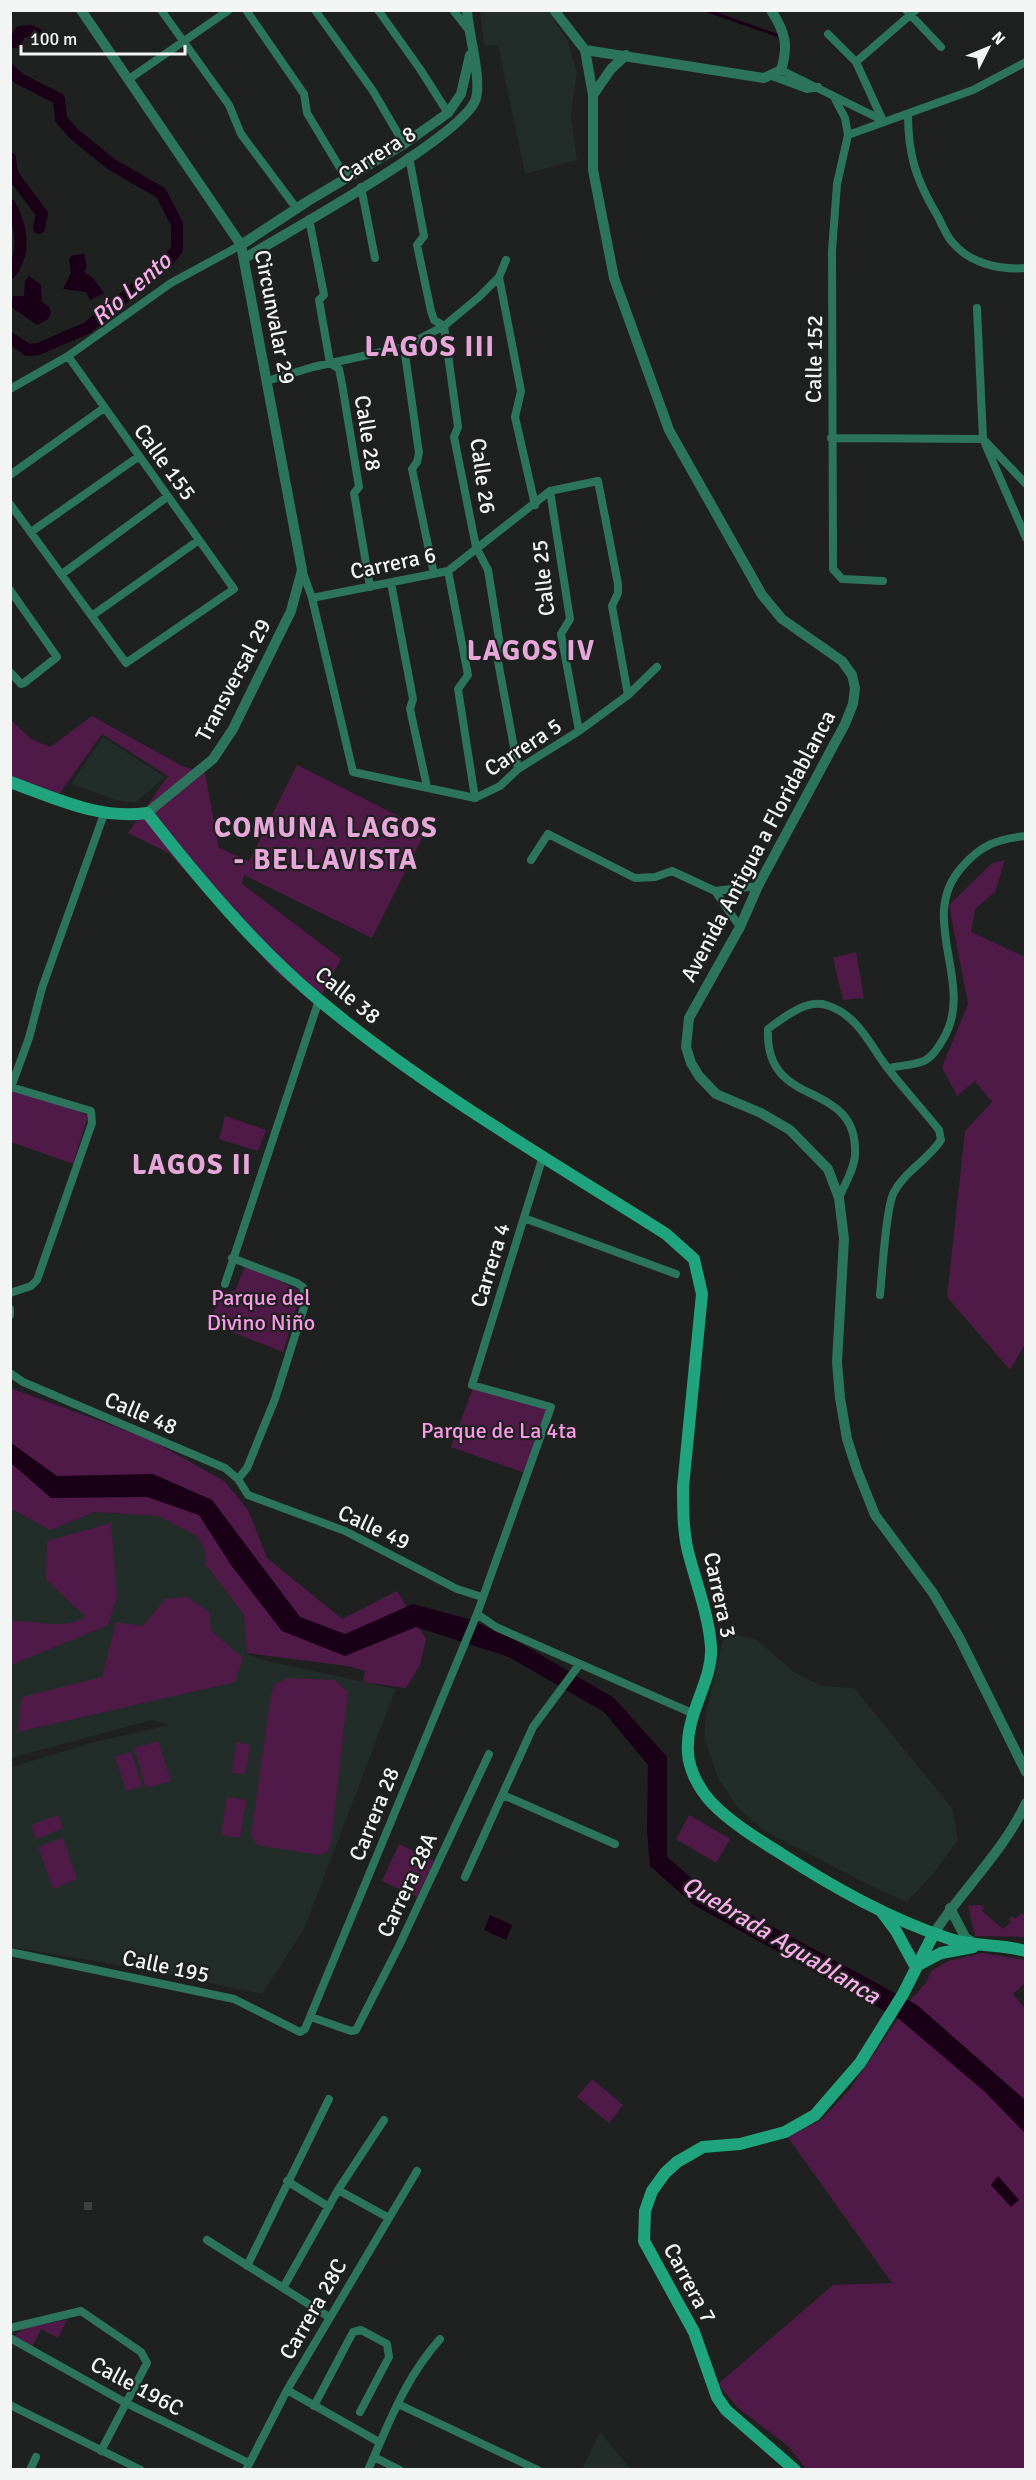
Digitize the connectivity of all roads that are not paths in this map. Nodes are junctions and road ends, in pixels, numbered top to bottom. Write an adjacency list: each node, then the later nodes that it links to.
1 (81, 10): 22 (street, Circunvalar 29)
2 (161, 10): 14 (street)
3 (229, 10): 14 (street)
4 (246, 10): 31 (street)
5 (315, 10): 29 (street)
6 (378, 10): 25 (street)
7 (453, 10): 12 (street)
8 (467, 10): 12 (street, Carrera 8)
9 (554, 10): 17 (street)
10 (771, 10): 21 (street)
11 (911, 12): 15 (street); 19 (street)
12 (468, 29): 16 (street, Carrera 8)
13 (828, 34): 19 (street)
14 (185, 42): 22 (street); 33 (street)
15 (941, 47)
16 (471, 49): 25 (street, Carrera 8); 30 (street, Carrera 8)
17 (585, 50): 18 (street); 23 (street)
18 (626, 56): 21 (street); 23 (street)
19 (856, 62): 27 (street)
20 (1026, 62): 26 (street)
21 (776, 73): 24 (street)
22 (129, 79): 35 (street, Circunvalar 29)
23 (593, 95): 84 (street, Avenida Antigua a Floridablanca)
24 (835, 99): 27 (street); 28 (street)
25 (448, 113): 29 (street, Carrera 8)
26 (908, 114): 27 (street); 39 (street)
27 (884, 121): 28 (street)
28 (848, 135): 49 (street, Calle 152)
29 (404, 144): 31 (street, Carrera 8)
30 (409, 157): 32 (street, Carrera 8); 42 (street, Calle 26)
31 (346, 178): 33 (street, Carrera 8)
32 (361, 187): 34 (street, Carrera 8); 37 (street)
33 (297, 209): 35 (street, Carrera 8)
34 (309, 219): 36 (street, Carrera 8); 45 (street, Calle 28)
35 (241, 245): 36 (street, Circunvalar 29); 44 (street)
36 (245, 258): 46 (street, Circunvalar 29)
37 (375, 258)
38 (506, 260): 40 (street)
39 (1026, 268)
40 (499, 277): 42 (street); 57 (street)
41 (977, 308): 50 (street)
42 (444, 326): 43 (street); 61 (street, Calle 26)
43 (404, 347): 45 (street); 65 (street)
44 (68, 356): 47 (street); 48 (street, Calle 155)
45 (330, 363): 46 (street); 68 (street, Calle 28)
46 (267, 381): 62 (street, Circunvalar 29)
47 (10, 389)
48 (104, 408): 51 (street, Calle 155); 52 (street)
49 (831, 438): 50 (street); 66 (street, Calle 152)
50 (983, 439): 53 (street); 59 (street)
51 (138, 457): 55 (street, Calle 155); 58 (street)
52 (10, 475)
53 (1026, 484)
54 (550, 491): 57 (street, Carrera 6); 74 (street); 75 (street, Calle 25)
55 (167, 497): 60 (street, Calle 155); 64 (street)
56 (10, 504): 58 (street)
57 (535, 505): 61 (street, Carrera 6)
58 (31, 532): 64 (street)
59 (1026, 538)
60 (199, 540): 71 (street); 71 (street, Calle 155)
61 (476, 547): 63 (street, Carrera 6); 76 (street, Calle 26)
62 (302, 570): 70 (street); 80 (street, Transversal 29)
63 (448, 571): 65 (street, Carrera 6); 79 (street)
64 (62, 574): 71 (street)
65 (434, 574): 67 (street, Carrera 6)
66 (883, 581)
67 (391, 583): 68 (street, Carrera 6); 78 (street)
68 (370, 586): 70 (street, Carrera 6)
69 (10, 590): 73 (street)
70 (312, 598): 78 (street, Carrera 5)
71 (93, 615)
72 (657, 667): 74 (street, Carrera 5)
73 (10, 672)
74 (628, 695): 75 (street, Carrera 5)
75 (579, 731): 76 (street, Carrera 5)
76 (518, 769): 79 (street, Carrera 5)
77 (10, 782): 81 (main road)
78 (427, 787): 79 (street, Carrera 5)
79 (475, 798)
80 (147, 813): 81 (main road); 87 (main road, Calle 38)
81 (104, 814): 89 (street)
82 (1026, 836): 88 (street)
83 (531, 860): 85 (street)
84 (758, 886): 85 (street); 86 (street, Avenida Antigua a Floridablanca)
85 (716, 891): 86 (street)
86 (740, 927): 91 (street, Avenida Antigua a Floridablanca)
87 (319, 1000): 90 (main road, Calle 38); 94 (street)
88 (888, 1068): 91 (street); 98 (street)
89 (11, 1087): 97 (street)
90 (543, 1156): 92 (street, Carrera 4); 93 (main road, Calle 38)
91 (839, 1198): 109 (street, Avenida Antigua a Floridablanca)
92 (524, 1218): 95 (street); 104 (street, Carrera 4)
93 (679, 1243): 107 (main road, Carrera 3)
94 (232, 1258): 96 (street); 102 (street)
95 (676, 1274)
96 (225, 1284)
97 (10, 1293)
98 (880, 1295)
99 (10, 1309): 100 (street)
100 (10, 1314)
101 (11, 1373): 102 (street, Calle 48)
102 (238, 1479): 103 (street, Calle 48)
103 (248, 1495): 104 (street, Calle 49)
104 (482, 1597): 105 (street)
105 (476, 1616): 106 (street); 121 (street, Carrera 28)
106 (576, 1669): 107 (street); 110 (street)
107 (692, 1713): 115 (main road, Carrera 3)
108 (489, 1754): 121 (street, Carrera 28A)
109 (1026, 1772)
110 (503, 1795): 112 (street); 113 (street)
111 (1026, 1803): 114 (street)
112 (615, 1844)
113 (465, 1877)
114 (950, 1908): 116 (street); 117 (street)
115 (880, 1910): 116 (main road, Carrera 3); 120 (main road)
116 (933, 1936): 117 (main road, Carrera 3); 120 (main road, Carrera 7)
117 (978, 1946): 118 (main road); 120 (main road)
118 (1026, 1951)
119 (10, 1952): 122 (street, Calle 195)
120 (917, 1964): 153 (main road, Carrera 7)
121 (310, 2017): 122 (street, Carrera 28)
122 (305, 2029)
123 (329, 2099): 126 (street)
124 (384, 2120): 127 (street)
125 (417, 2170): 129 (street, Carrera 28C)
126 (287, 2181): 128 (street); 131 (street)
127 (338, 2190): 128 (street); 129 (street)
128 (329, 2207): 132 (street)
129 (388, 2218): 133 (street, Carrera 28C)
130 (207, 2240): 131 (street)
131 (247, 2266): 132 (street)
132 (283, 2288): 133 (street)
133 (329, 2317): 137 (street, Carrera 28C)
134 (15, 2327): 138 (street)
135 (10, 2338): 138 (street, Calle 196C)
136 (440, 2339): 139 (street)
137 (287, 2390): 141 (street); 147 (street, Carrera 28C)
138 (126, 2403): 144 (street); 147 (street, Calle 196C)
139 (398, 2404): 143 (street); 152 (street)
140 (10, 2405): 144 (street)
141 (314, 2406): 142 (street); 143 (street)
142 (360, 2412)
143 (378, 2442): 146 (street)
144 (101, 2451): 149 (street)
145 (36, 2457): 148 (street)
146 (374, 2457): 150 (street); 151 (street)
147 (248, 2466)
148 (30, 2469)
149 (141, 2469)
150 (368, 2469)
151 (400, 2469)
152 (538, 2469)
153 (795, 2469)

